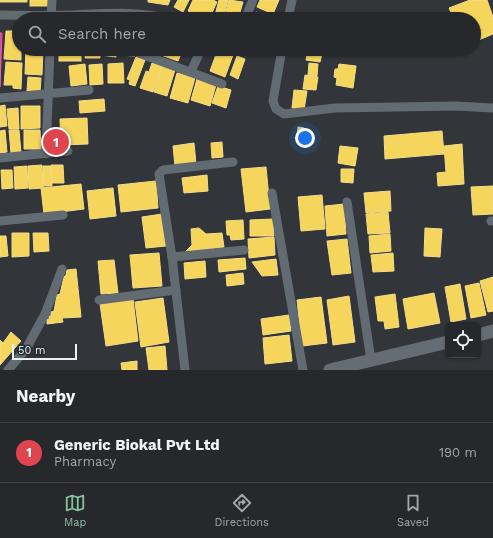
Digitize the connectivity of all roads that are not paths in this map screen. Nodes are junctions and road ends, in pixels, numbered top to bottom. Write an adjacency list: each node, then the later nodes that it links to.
1 (52, 0): 4 (street)
2 (253, 0): 5 (street)
3 (292, 0): 6 (street)
4 (51, 12)
5 (248, 12)
6 (289, 12)
7 (0, 15): 8 (street)
8 (12, 15)
9 (50, 56): 16 (street)
10 (147, 56): 13 (street)
11 (198, 56): 13 (street)
12 (281, 56): 18 (street)
13 (191, 72): 14 (street)
14 (222, 84)
15 (88, 90): 16 (street)
16 (48, 94): 17 (street); 20 (street)
17 (0, 98)
18 (493, 108)
19 (68, 151): 20 (street)
20 (46, 154): 21 (street)
21 (0, 158)
22 (233, 162): 28 (street)
23 (272, 193): 38 (street)
24 (347, 202): 35 (street)
25 (63, 215): 26 (street)
26 (0, 221)
27 (244, 250): 28 (street)
28 (172, 257): 30 (street)
29 (62, 269): 36 (street)
30 (176, 290): 31 (street); 37 (street)
31 (99, 300)
32 (493, 331): 33 (street)
33 (481, 334)
34 (445, 343): 35 (street)
35 (371, 360): 39 (street)
36 (8, 370)
37 (185, 370)
38 (303, 370)
39 (330, 370)

